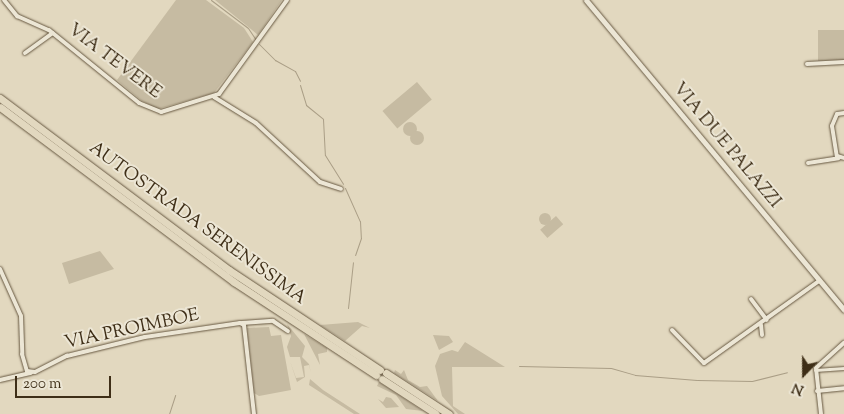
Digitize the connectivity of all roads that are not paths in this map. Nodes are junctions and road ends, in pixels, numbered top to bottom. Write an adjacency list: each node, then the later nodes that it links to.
1 (4, 0): 4 (street, VIA TEVERE)
2 (287, 0): 8 (street)
3 (586, 0): 16 (street, VIA DUE PALAZZI)
4 (53, 33): 5 (street, VIA TEVERE); 8 (street, VIA TEVERE)
5 (25, 53)
6 (844, 62): 7 (street)
7 (807, 64)
8 (214, 97): 14 (street)
9 (0, 98): 29 (highway, AUTOSTRADA SERENISSIMA)
10 (0, 106): 29 (highway, AUTOSTRADA SERENISSIMA)
11 (844, 113): 12 (street)
12 (842, 158): 13 (street)
13 (808, 163)
14 (341, 189)
15 (0, 269): 28 (street)
16 (820, 281): 18 (street, VIA DUE PALAZZI); 19 (street)
17 (751, 300): 19 (street)
18 (844, 310)
19 (767, 320): 21 (street)
20 (242, 324): 23 (street, VIA PROIMBOE); 28 (street, VIA PROIMBOE); 33 (street)
21 (761, 324): 22 (street); 24 (street)
22 (672, 330)
23 (288, 331)
24 (762, 335)
25 (844, 343): 27 (street)
26 (844, 368): 27 (street)
27 (815, 370): 32 (street)
28 (31, 373): 30 (street, VIA PROIMBOE)
29 (381, 374): 34 (highway, AUTOSTRADA SERENISSIMA); 35 (highway, AUTOSTRADA SERENISSIMA)
30 (0, 380)
31 (844, 388): 32 (street)
32 (817, 391): 36 (street)
33 (254, 414)
34 (436, 414)
35 (449, 414)
36 (821, 414)

